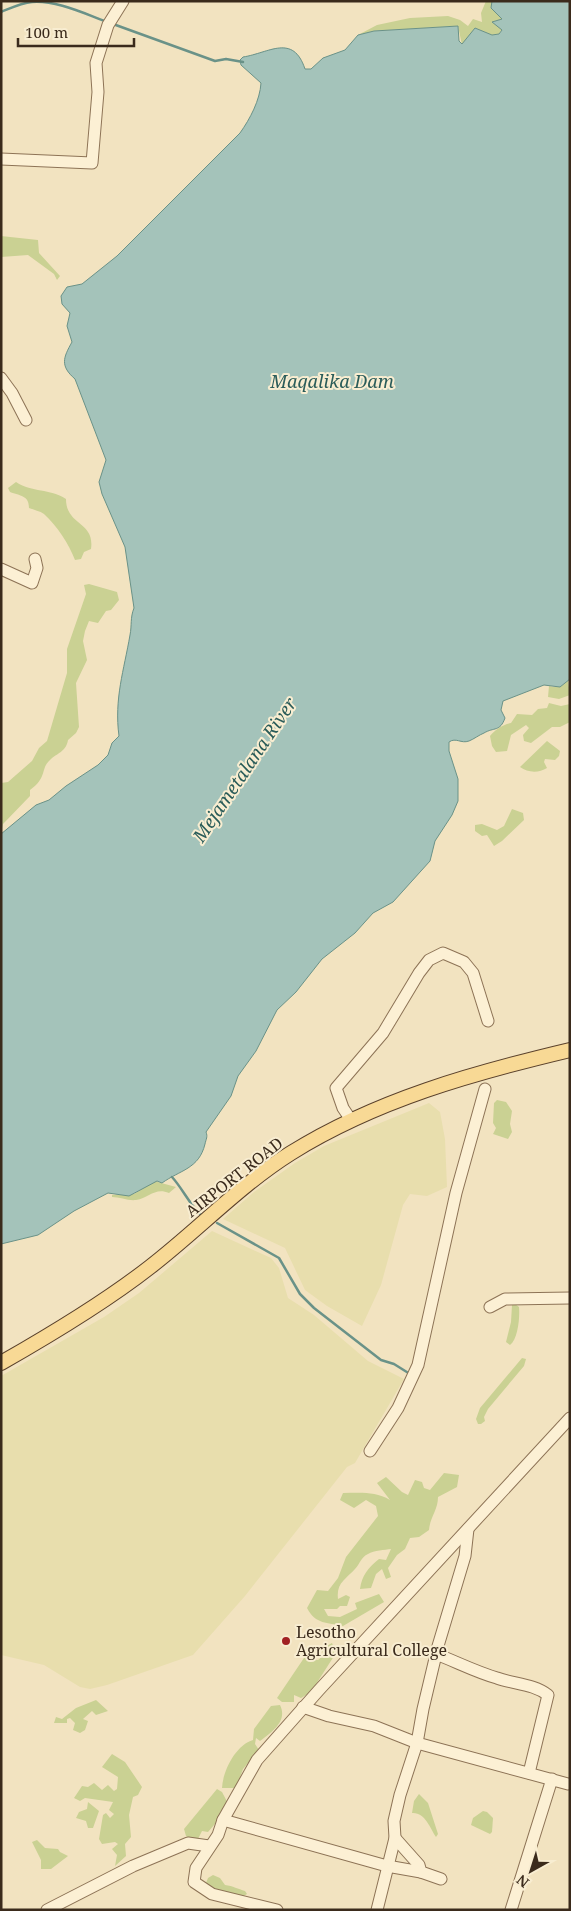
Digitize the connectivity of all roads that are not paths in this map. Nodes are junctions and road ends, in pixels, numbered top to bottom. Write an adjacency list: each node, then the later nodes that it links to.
1 (123, 1): 2 (street)
2 (1, 159)
3 (1, 378): 4 (street)
4 (26, 420)
5 (35, 558): 6 (street)
6 (1, 569)
7 (488, 1021): 10 (street)
8 (570, 1050): 10 (main road, AIRPORT ROAD)
9 (484, 1089): 15 (street)
10 (351, 1120): 13 (main road, AIRPORT ROAD)
11 (570, 1298): 12 (street)
12 (490, 1307)
13 (1, 1363)
14 (570, 1418): 16 (street)
15 (370, 1451)
16 (468, 1528): 17 (street); 18 (street)
17 (436, 1654): 19 (street); 20 (street)
18 (303, 1707): 19 (street); 23 (street)
19 (417, 1743): 20 (street); 24 (street)
20 (529, 1773): 21 (street)
21 (552, 1779): 22 (street); 32 (street)
22 (568, 1784)
23 (223, 1820): 25 (street); 26 (street)
24 (395, 1838): 26 (street); 27 (street)
25 (208, 1846): 29 (street); 30 (street)
26 (387, 1866): 27 (street); 31 (street)
27 (421, 1872): 28 (street)
28 (441, 1880)
29 (47, 1910)
30 (277, 1910)
31 (377, 1910)
32 (511, 1910)

